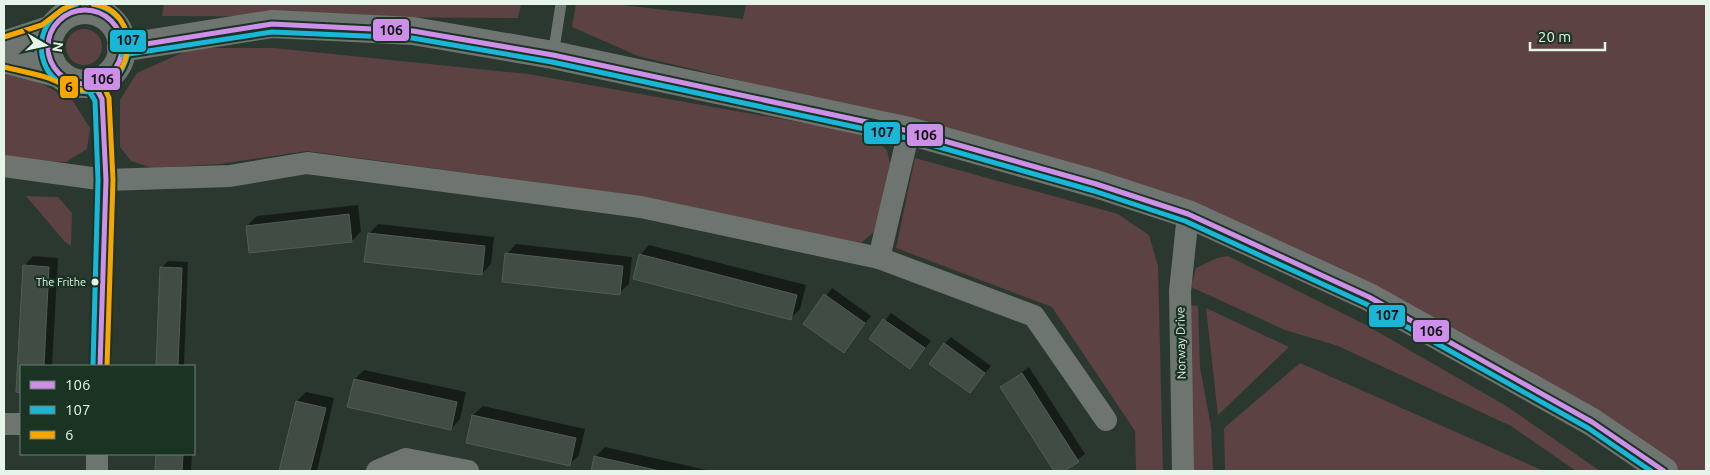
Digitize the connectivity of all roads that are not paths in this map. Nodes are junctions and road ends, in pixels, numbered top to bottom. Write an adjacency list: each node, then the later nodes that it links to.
1 (562, 4): 6 (lane)
2 (82, 7): 3 (street); 5 (street)
3 (52, 29): 4 (street); 8 (street)
4 (4, 45)
5 (122, 48): 6 (street); 9 (street)
6 (553, 55): 10 (street)
7 (4, 59): 8 (street)
8 (60, 74): 9 (street)
9 (94, 82): 12 (street)
10 (909, 131): 13 (street); 14 (street)
11 (4, 166): 12 (street)
12 (106, 180): 14 (street); 15 (street)
13 (1188, 214): 23 (street, Norway Drive); 24 (street)
14 (879, 258): 16 (street)
15 (100, 365)
16 (1106, 420)
17 (4, 424): 18 (street)
18 (20, 424)
19 (97, 455): 20 (street)
20 (97, 471)
21 (377, 471): 22 (street)
22 (468, 471)
23 (1183, 471)
24 (1664, 471)

